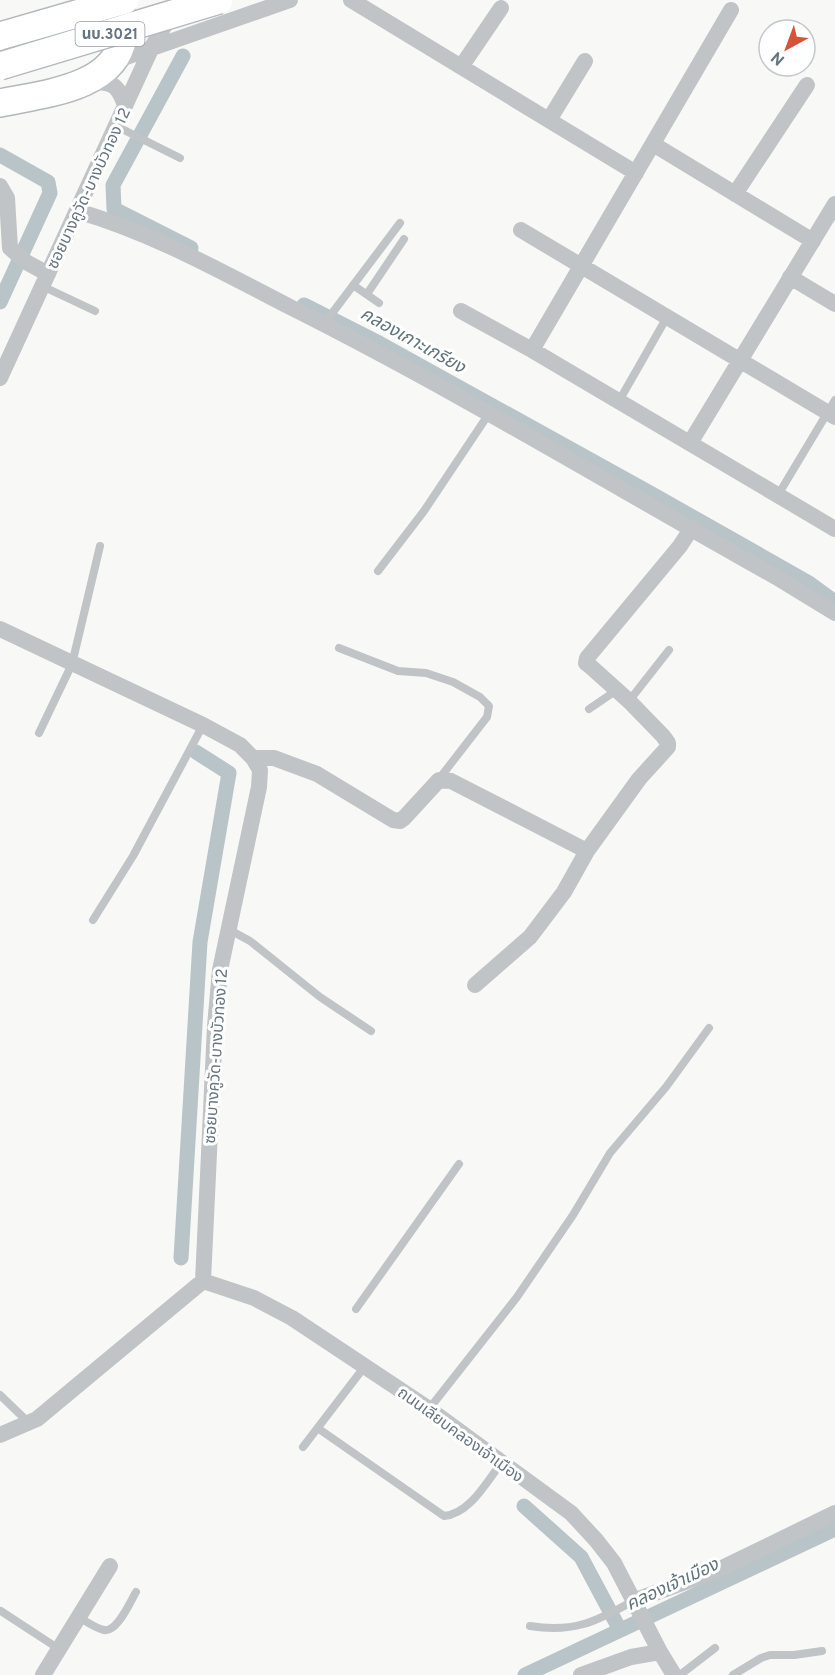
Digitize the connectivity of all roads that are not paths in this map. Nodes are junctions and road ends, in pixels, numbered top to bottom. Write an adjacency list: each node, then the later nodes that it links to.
1 (116, 0): 14 (main road)
2 (125, 0): 11 (main road, นบ.3021, bridge)
3 (180, 0): 12 (street, ซอยบางคูวัด-บางบัวทอง 12)
4 (219, 0): 15 (main road, นบ.3021, bridge)
5 (290, 0): 12 (street)
6 (351, 0): 10 (street)
7 (381, 0): 10 (street)
8 (501, 8): 16 (street)
9 (731, 10): 23 (street)
10 (396, 27): 16 (street)
11 (0, 36)
12 (152, 47): 14 (street); 20 (street, ซอยบางคูวัด-บางบัวทอง 12)
13 (585, 61): 21 (street)
14 (112, 62): 17 (main road)
15 (0, 66)
16 (461, 67): 21 (street)
17 (87, 82): 19 (main road); 20 (street)
18 (807, 85): 27 (street)
19 (0, 103)
20 (125, 105): 22 (street, ซอยบางคูวัด-บางบัวทอง 12)
21 (549, 120): 25 (street)
22 (120, 129): 24 (lane); 29 (street, ซอยบางคูวัด-บางบัวทอง 12)
23 (653, 144): 25 (street); 27 (street)
24 (180, 158)
25 (636, 173): 34 (street)
26 (0, 186): 36 (street)
27 (735, 194): 33 (street)
28 (835, 204): 33 (street)
29 (77, 211): 36 (street, ซอยบางคูวัด-บางบัวทอง 12); 44 (street)
30 (400, 223): 37 (lane)
31 (521, 230): 34 (street)
32 (404, 239): 38 (lane)
33 (813, 241): 35 (street)
34 (581, 266): 43 (street); 45 (street)
35 (790, 277): 40 (street); 46 (street)
36 (45, 280): 41 (lane); 47 (street, ซอยบางคูวัด-บางบัวทอง 12)
37 (353, 285): 38 (lane); 44 (lane)
38 (367, 294): 39 (lane)
39 (380, 303)
40 (835, 303)
41 (95, 311)
42 (461, 311): 45 (street)
43 (667, 317): 46 (street); 48 (lane)
44 (328, 319): 50 (street)
45 (532, 350): 48 (street)
46 (740, 360): 49 (street); 51 (street)
47 (0, 378)
48 (619, 401): 51 (street)
49 (833, 410): 52 (lane)
50 (488, 415): 53 (street); 56 (lane)
51 (690, 443): 52 (street)
52 (778, 495): 54 (street)
53 (691, 529): 57 (street); 62 (street)
54 (835, 529)
55 (100, 546): 61 (lane)
56 (378, 571)
57 (835, 613)
58 (0, 628): 61 (street)
59 (339, 648): 67 (lane)
60 (669, 650): 62 (lane)
61 (72, 664): 64 (street); 65 (lane)
62 (623, 695): 63 (lane); 68 (street)
63 (589, 709)
64 (203, 725): 66 (street); 69 (lane)
65 (39, 733)
66 (253, 758): 67 (street); 70 (street, ซอยบางคูวัด-บางบัวทอง 12)
67 (439, 780): 68 (street)
68 (586, 851): 71 (street)
69 (93, 921)
70 (228, 929): 73 (lane); 75 (street, ซอยบางคูวัด-บางบัวทอง 12)
71 (475, 985)
72 (709, 1028): 79 (lane)
73 (371, 1031)
74 (459, 1164): 76 (lane)
75 (203, 1281): 77 (street, ถนนเลียบคลองเจ้าเมือง); 80 (street)
76 (356, 1309)
77 (365, 1366): 79 (street, ถนนเลียบคลองเจ้าเมือง); 81 (lane)
78 (0, 1395): 80 (lane)
79 (429, 1409): 84 (street, ถนนเลียบคลองเจ้าเมือง)
80 (28, 1423): 82 (street)
81 (319, 1429): 83 (lane); 84 (lane)
82 (0, 1435)
83 (303, 1447)
84 (502, 1462): 88 (street, ถนนเลียบคลองเจ้าเมือง)
85 (835, 1512): 88 (street)
86 (110, 1566): 90 (street)
87 (136, 1592): 90 (lane)
88 (628, 1604): 91 (lane); 92 (street, ถนนเลียบคลองเจ้าเมือง)
89 (1, 1611): 94 (lane)
90 (78, 1617): 94 (street)
91 (530, 1626)
92 (657, 1646): 97 (street); 98 (street, ถนนเลียบคลองเจ้าเมือง)
93 (715, 1648): 99 (lane)
94 (59, 1649): 96 (street)
95 (822, 1651): 100 (lane)
96 (43, 1675)
97 (581, 1675)
98 (674, 1675)
99 (680, 1675)
100 (733, 1675)

